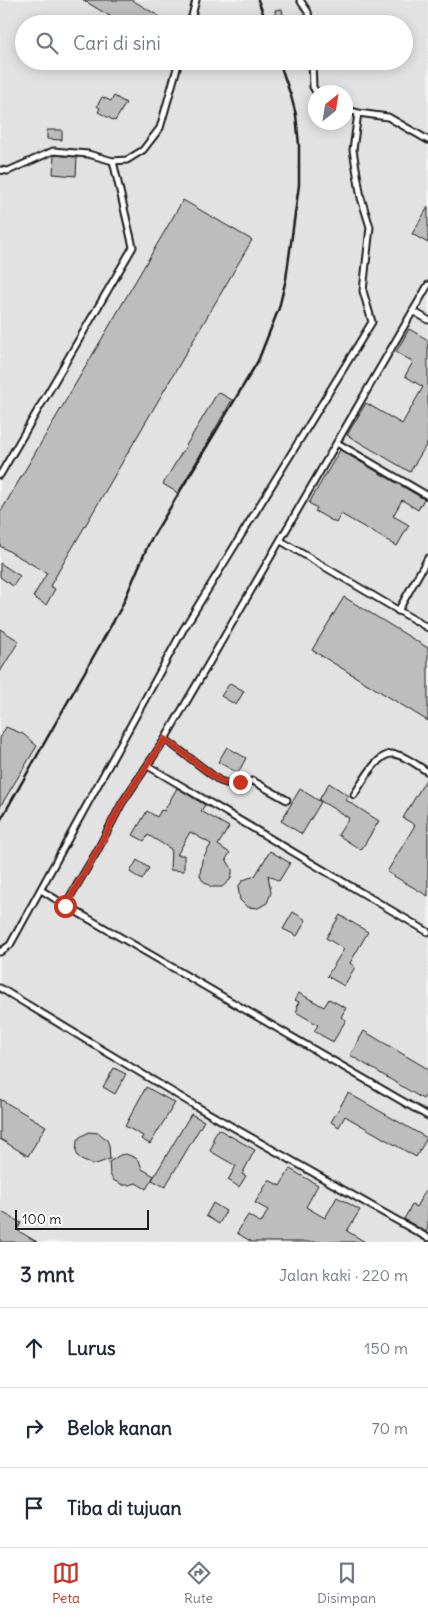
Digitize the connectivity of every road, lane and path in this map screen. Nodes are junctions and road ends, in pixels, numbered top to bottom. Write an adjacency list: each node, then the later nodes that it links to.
1 (196, 0): 3 (lane)
2 (300, 0): 4 (lane)
3 (192, 15)
4 (308, 15)
5 (176, 70): 11 (lane)
6 (312, 70): 7 (lane)
7 (313, 85)
8 (353, 111): 9 (lane)
9 (358, 113): 10 (lane); 28 (lane)
10 (428, 140)
11 (113, 161): 12 (lane); 17 (lane)
12 (0, 170)
13 (428, 286): 14 (lane)
14 (413, 311): 15 (lane); 16 (lane)
15 (428, 320)
16 (337, 443): 18 (lane); 19 (lane)
17 (0, 475)
18 (428, 496)
19 (281, 541): 21 (lane); 23 (lane)
20 (428, 558): 21 (lane)
21 (398, 611): 22 (lane)
22 (428, 628)
23 (165, 739): 24 (lane); 27 (lane)
24 (148, 766): 29 (lane); 30 (lane)
25 (428, 772): 26 (lane)
26 (354, 795)
27 (287, 800)
28 (41, 890): 29 (lane); 31 (lane)
29 (65, 906): 33 (lane)
30 (428, 932)
31 (0, 952)
32 (0, 988): 34 (lane)
33 (428, 1116)
34 (428, 1238)

